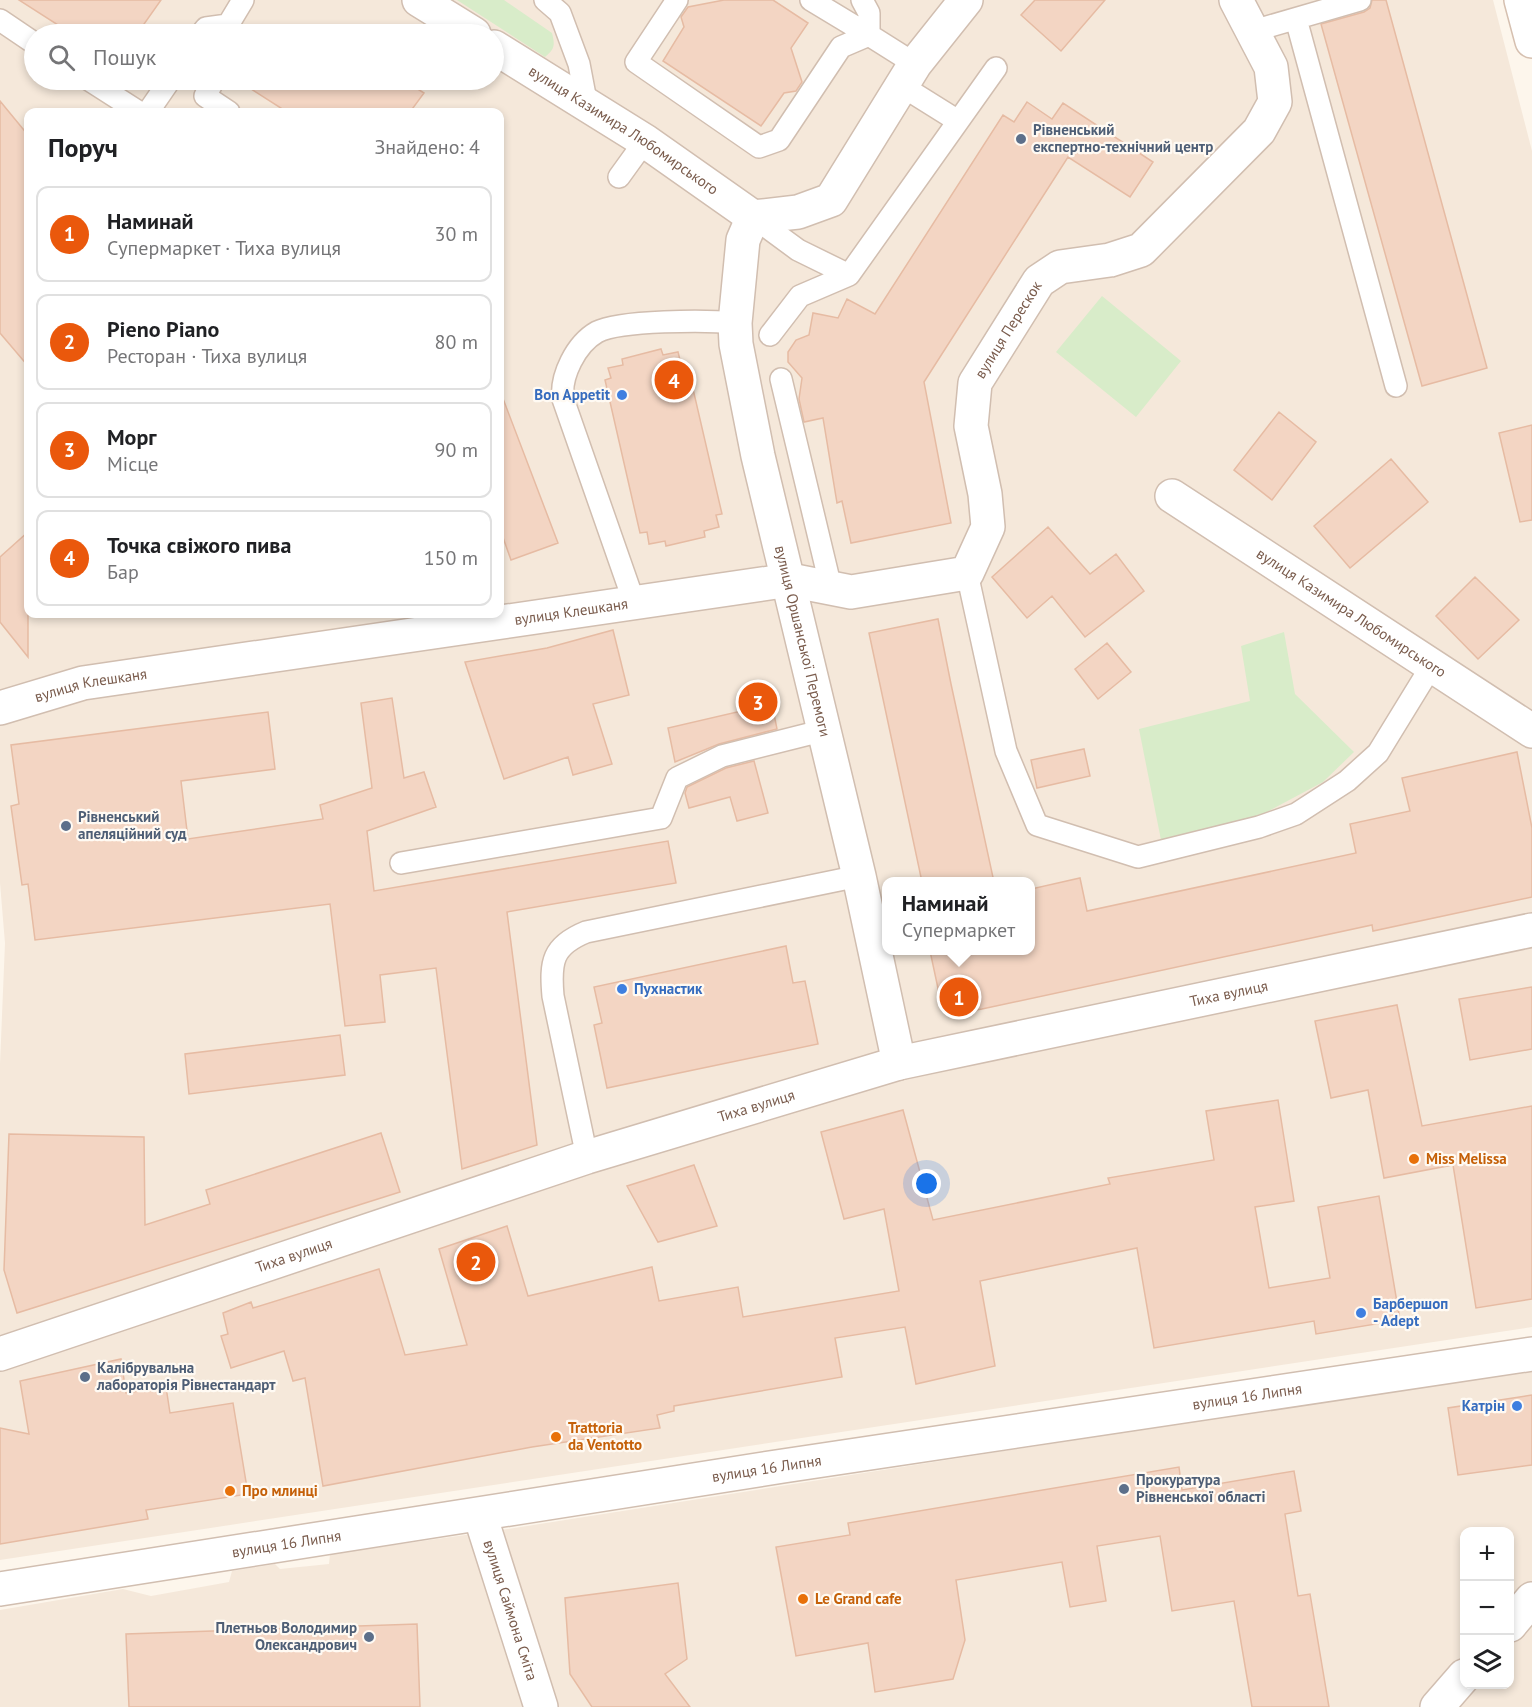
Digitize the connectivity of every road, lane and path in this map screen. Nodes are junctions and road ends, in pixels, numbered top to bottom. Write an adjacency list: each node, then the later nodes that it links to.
1 (243, 0): 13 (lane)
2 (419, 0): 14 (street)
3 (544, 0): 25 (lane)
4 (677, 0): 16 (lane)
5 (811, 0): 16 (lane)
6 (862, 0): 16 (lane)
7 (966, 0): 21 (street)
8 (1236, 0): 15 (street, вулиця Перескок)
9 (1360, 0): 11 (lane)
10 (1521, 0): 18 (street)
11 (1296, 19): 15 (lane); 37 (lane)
12 (0, 20): 17 (lane)
13 (232, 24)
14 (458, 24)
15 (1253, 31): 39 (street, вулиця Перескок)
16 (869, 35): 21 (lane)
17 (24, 36)
18 (1532, 41)
19 (504, 53): 25 (street, вулиця Казимира Любомирського)
20 (996, 68): 29 (lane)
21 (908, 75): 29 (lane); 32 (street)
22 (105, 90): 26 (lane)
23 (164, 90): 27 (lane)
24 (208, 90): 28 (lane)
25 (587, 106): 30 (street, вулиця Казимира Любомирського)
26 (133, 108)
27 (151, 108)
28 (223, 108)
29 (958, 121): 33 (lane)
30 (645, 141): 31 (lane); 32 (street, вулиця Казимира Любомирського)
31 (619, 177)
32 (753, 217): 33 (lane); 34 (street, вулиця Оршанської Перемоги)
33 (849, 275): 35 (lane)
34 (735, 323): 40 (street, вулиця Оршанської Перемоги); 42 (lane)
35 (770, 335)
36 (781, 379): 41 (lane)
37 (1396, 386)
38 (1172, 496): 43 (street, вулиця Казимира Любомирського)
39 (967, 573): 41 (street, вулиця Клешканя); 43 (lane)
40 (790, 580): 41 (street, вулиця Клешканя); 42 (street, вулиця Клешканя); 45 (street, вулиця Оршанської Перемоги)
41 (831, 588)
42 (634, 602): 44 (street, вулиця Клешканя)
43 (1432, 665): 46 (street, вулиця Казимира Любомирського)
44 (0, 708)
45 (825, 730): 47 (lane); 48 (street, вулиця Оршанської Перемоги)
46 (1532, 731)
47 (401, 863)
48 (859, 876): 50 (street, вулиця Оршанської Перемоги); 51 (lane)
49 (1532, 930): 50 (street, Тиха вулиця)
50 (899, 1063): 51 (street, Тиха вулиця)
51 (587, 1157): 52 (street, Тиха вулиця)
52 (0, 1354)
53 (1532, 1354): 54 (street, вулиця 16 Липня)
54 (480, 1515): 55 (street, вулиця 16 Липня); 59 (street, вулиця Саймона Сміта)
55 (0, 1589)
56 (1532, 1599): 57 (street)
57 (1514, 1619)
58 (1460, 1681): 60 (street)
59 (541, 1707)
60 (1437, 1707)

